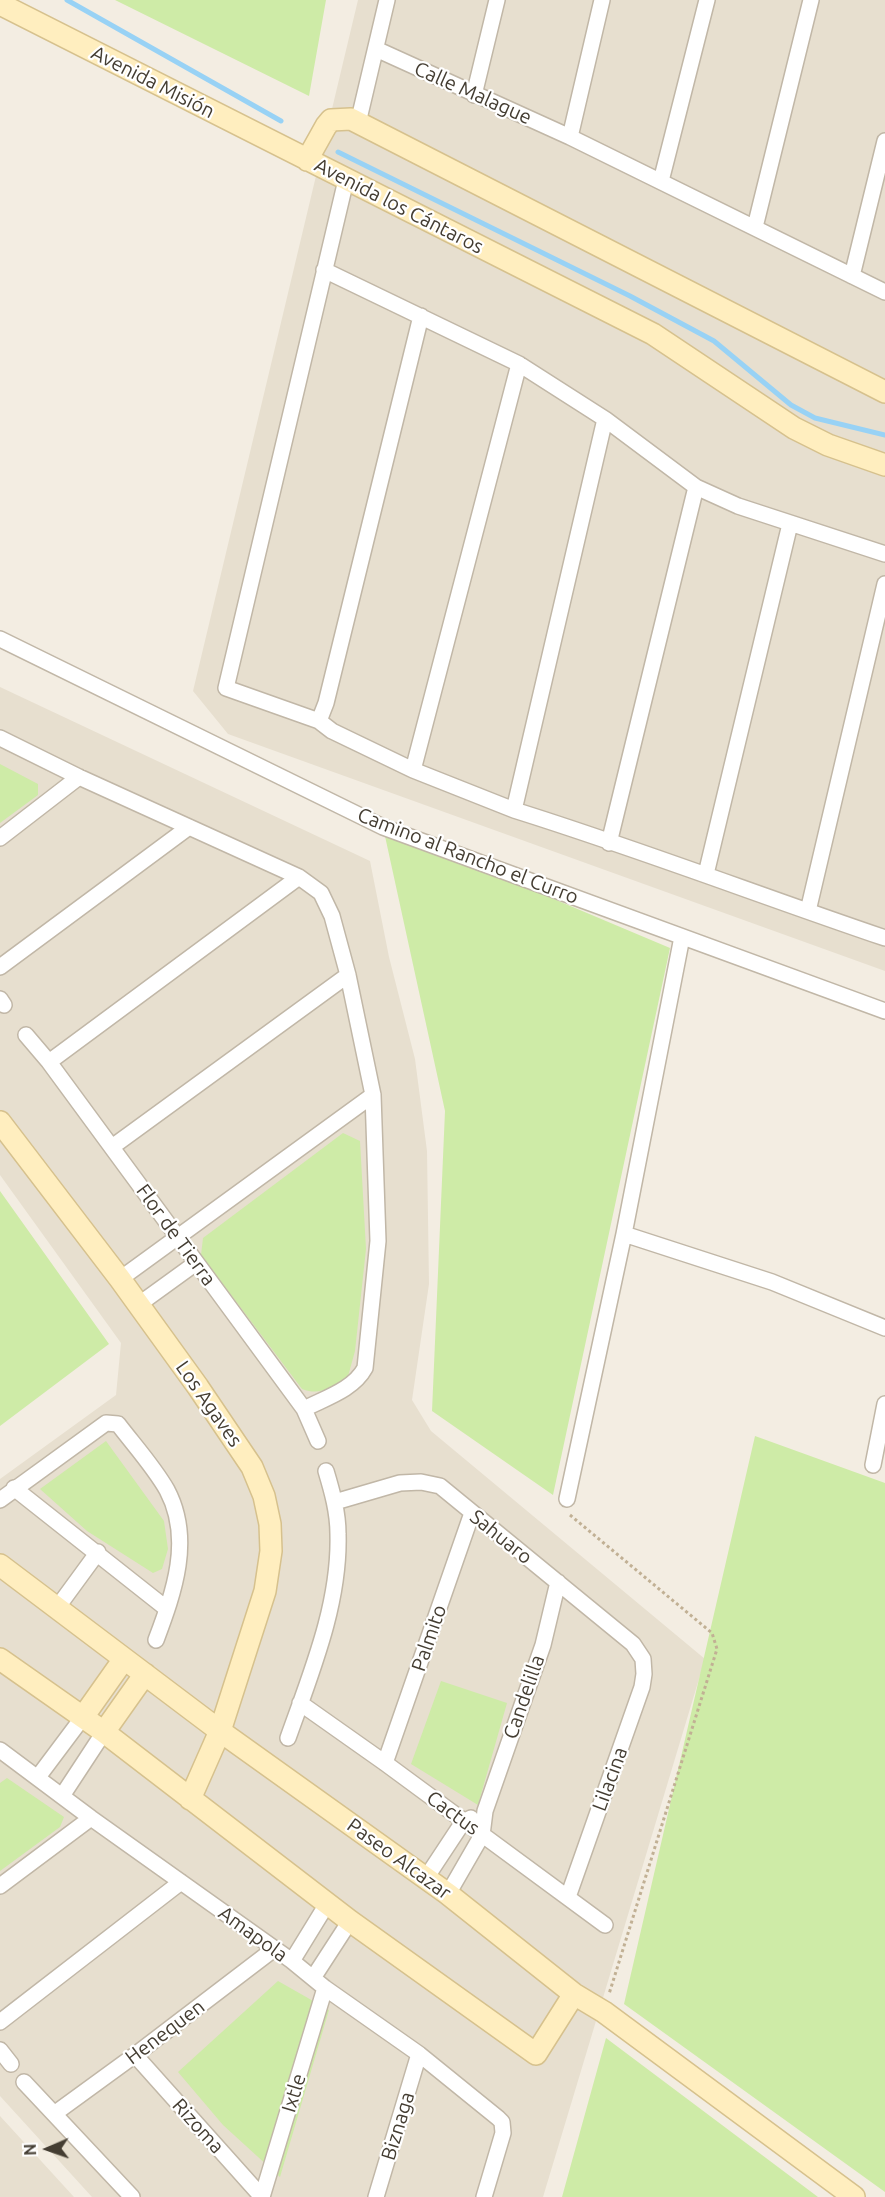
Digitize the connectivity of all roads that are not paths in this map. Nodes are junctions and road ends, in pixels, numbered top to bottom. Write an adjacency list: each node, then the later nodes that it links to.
1 (387, 0): 7 (street)
2 (497, 0): 8 (street)
3 (602, 0): 10 (street)
4 (707, 0): 14 (street)
5 (812, 0): 15 (street)
6 (0, 4): 12 (street, Avenida Misión)
7 (376, 49): 8 (street, Calle Malague); 9 (street)
8 (474, 95): 10 (street, Calle Malague)
9 (358, 123): 12 (street, Avenida los Cántaros); 21 (street, Avenida los Cántaros)
10 (570, 137): 14 (street, Calle Malague)
11 (885, 141): 17 (street)
12 (307, 160): 13 (street, Avenida los Cántaros)
13 (346, 180): 16 (street); 23 (street, Avenida los Cántaros)
14 (661, 181): 15 (street, Calle Malague)
15 (755, 227): 17 (street, Calle Malague)
16 (324, 270): 19 (street); 29 (street)
17 (852, 276): 18 (street, Calle Malague)
18 (885, 292)
19 (421, 316): 20 (street); 29 (street)
20 (519, 364): 22 (street); 31 (street)
21 (885, 392)
22 (605, 419): 24 (street); 33 (street)
23 (885, 465)
24 (696, 487): 25 (street); 36 (street)
25 (790, 524): 26 (street); 37 (street)
26 (885, 554)
27 (885, 584): 39 (street)
28 (0, 639): 40 (street, Camino al Rancho el Curro)
29 (319, 721): 31 (street)
30 (0, 738): 32 (street)
31 (413, 770): 33 (street)
32 (79, 777): 34 (street); 35 (street)
33 (514, 810): 36 (street)
34 (189, 827): 38 (street); 42 (street)
35 (0, 838)
36 (609, 843): 37 (street)
37 (706, 874): 39 (street)
38 (299, 877): 43 (street); 46 (street)
39 (808, 911): 41 (street)
40 (682, 937): 44 (street, Camino al Rancho el Curro); 50 (street)
41 (885, 938)
42 (0, 967)
43 (348, 975): 47 (street); 49 (street)
44 (885, 1011)
45 (26, 1035): 46 (street, Flor de Tierra)
46 (49, 1062): 49 (street, Flor de Tierra)
47 (373, 1095): 51 (street); 57 (street)
48 (0, 1122): 53 (street, Los Agaves)
49 (112, 1147): 51 (street, Flor de Tierra)
50 (624, 1234): 55 (street); 62 (street)
51 (176, 1236): 52 (street, Flor de Tierra); 53 (street)
52 (196, 1263): 54 (street); 57 (street, Flor de Tierra)
53 (120, 1279): 54 (street, Los Agaves)
54 (138, 1305): 78 (street, Los Agaves)
55 (885, 1329)
56 (885, 1404): 59 (street)
57 (304, 1409): 58 (street, Flor de Tierra)
58 (318, 1441)
59 (873, 1465)
60 (326, 1471): 64 (street)
61 (14, 1488): 63 (street); 66 (street); 70 (street)
62 (567, 1499)
63 (0, 1500)
64 (335, 1502): 65 (street, Sahuaro); 76 (street)
65 (472, 1513): 68 (street, Sahuaro); 82 (street, Palmito)
66 (98, 1552): 69 (street); 70 (street)
67 (0, 1565): 69 (street, Paseo Alcazar)
68 (558, 1582): 74 (street, Sahuaro); 86 (street, Candelilla)
69 (57, 1608): 73 (street, Paseo Alcazar)
70 (168, 1609): 71 (street)
71 (156, 1641)
72 (0, 1659): 77 (street)
73 (124, 1659): 75 (street, Paseo Alcazar); 77 (street)
74 (643, 1659): 94 (street, Lilacina)
75 (145, 1674): 78 (street, Paseo Alcazar); 79 (street)
76 (300, 1703): 80 (street); 82 (street, Cactus)
77 (83, 1717): 79 (street); 83 (street)
78 (220, 1731): 85 (street, Los Agaves); 90 (street, Paseo Alcazar)
79 (104, 1732): 84 (street); 85 (street)
80 (288, 1738)
81 (2, 1754): 83 (street, Amapola)
82 (385, 1763): 88 (street, Cactus)
83 (38, 1777): 84 (street, Amapola)
84 (62, 1796): 87 (street, Amapola)
85 (190, 1799): 95 (street)
86 (485, 1811): 88 (street); 89 (street, Candelilla)
87 (91, 1818): 91 (street, Amapola); 92 (street)
88 (463, 1822): 89 (street, Cactus); 90 (street)
89 (482, 1835): 93 (street); 94 (street, Cactus)
90 (426, 1878): 93 (street, Paseo Alcazar)
91 (181, 1882): 98 (street, Amapola); 102 (street)
92 (0, 1886)
93 (448, 1894): 101 (street, Paseo Alcazar)
94 (568, 1897): 97 (street, Cactus)
95 (327, 1904): 96 (street); 99 (street)
96 (350, 1921): 100 (street, Ixtle); 101 (street)
97 (605, 1925)
98 (274, 1949): 99 (street, Amapola); 105 (street, Henequen)
99 (292, 1961): 100 (street, Amapola)
100 (319, 1983): 104 (street, Amapola); 110 (street, Ixtle)
101 (574, 1994): 113 (street, Paseo Alcazar)
102 (0, 2022)
103 (0, 2050): 106 (street)
104 (419, 2054): 111 (street, Biznaga); 112 (street, Amapola)
105 (135, 2055): 108 (street, Henequen); 110 (street, Rizoma)
106 (11, 2064)
107 (24, 2082): 108 (street)
108 (54, 2114): 109 (street)
109 (132, 2197)
110 (262, 2197)
111 (376, 2197)
112 (484, 2197)
113 (854, 2197)

